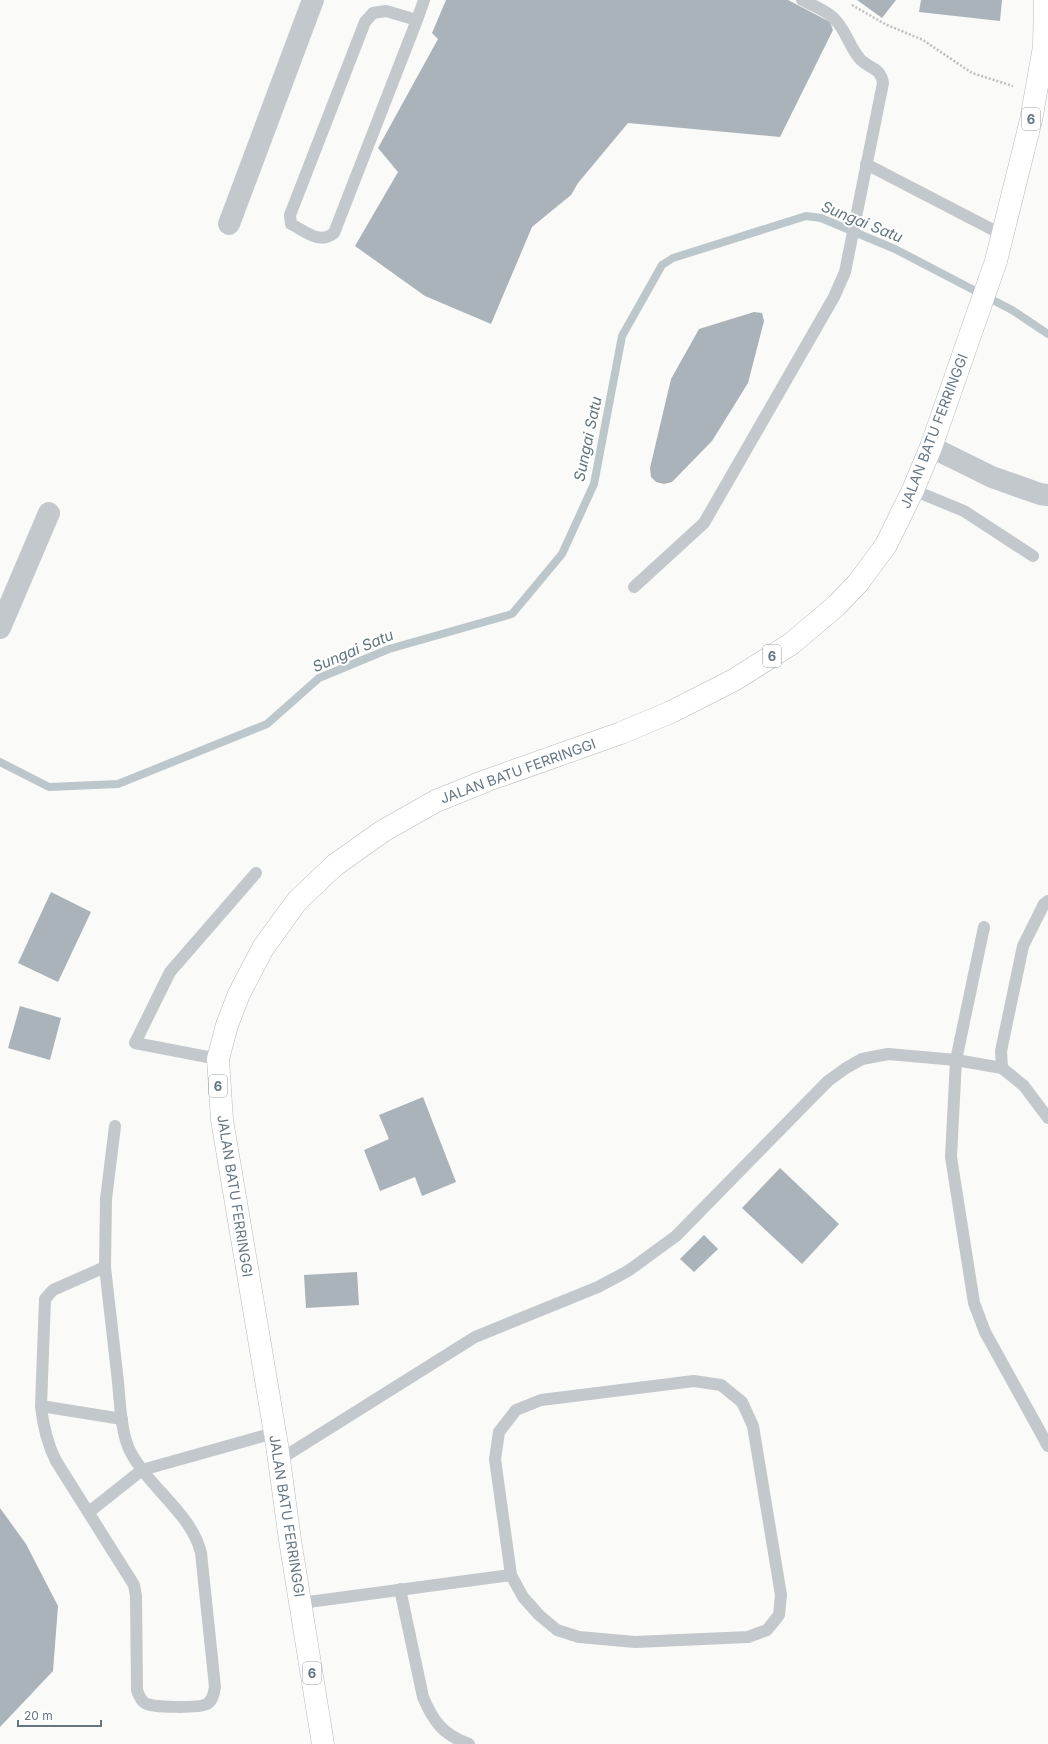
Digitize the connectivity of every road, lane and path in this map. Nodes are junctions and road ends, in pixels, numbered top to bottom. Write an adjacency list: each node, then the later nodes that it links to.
1 (313, 0): 10 (street)
2 (424, 0): 6 (lane)
3 (802, 0): 9 (lane)
4 (1045, 0): 7 (main road, JALAN BATU FERRINGGI / 6)
5 (848, 3): 8 (path)
6 (417, 20): 6 (lane)
7 (1046, 47): 8 (main road, JALAN BATU FERRINGGI / 6)
8 (1036, 94): 11 (main road, JALAN BATU FERRINGGI / 6)
9 (866, 164): 11 (lane); 17 (lane)
10 (229, 224)
11 (1001, 234): 12 (main road, JALAN BATU FERRINGGI / 6)
12 (931, 447): 13 (main road, JALAN BATU FERRINGGI / 6); 14 (street)
13 (913, 490): 16 (lane); 22 (main road, JALAN BATU FERRINGGI / 6)
14 (1048, 495)
15 (49, 513): 18 (street)
16 (1033, 556)
17 (634, 587)
18 (0, 628)
19 (256, 873): 22 (lane)
20 (1048, 901): 24 (lane)
21 (984, 927): 23 (lane)
22 (218, 1059): 30 (main road, JALAN BATU FERRINGGI / 6)
23 (956, 1060): 24 (lane); 31 (lane); 32 (lane)
24 (1002, 1068): 25 (lane)
25 (1048, 1118)
26 (115, 1126): 27 (lane)
27 (105, 1267): 28 (lane); 29 (lane)
28 (41, 1406): 29 (lane); 34 (lane)
29 (122, 1419): 33 (lane)
30 (274, 1433): 32 (main road, JALAN BATU FERRINGGI / 6); 33 (lane)
31 (1048, 1446)
32 (279, 1460): 37 (main road, JALAN BATU FERRINGGI / 6)
33 (142, 1470): 34 (lane); 34 (lane)
34 (89, 1512)
35 (511, 1575): 35 (lane); 36 (lane)
36 (400, 1589): 37 (lane); 39 (lane)
37 (301, 1603): 38 (main road, JALAN BATU FERRINGGI / 6)
38 (323, 1744)
39 (469, 1744)

